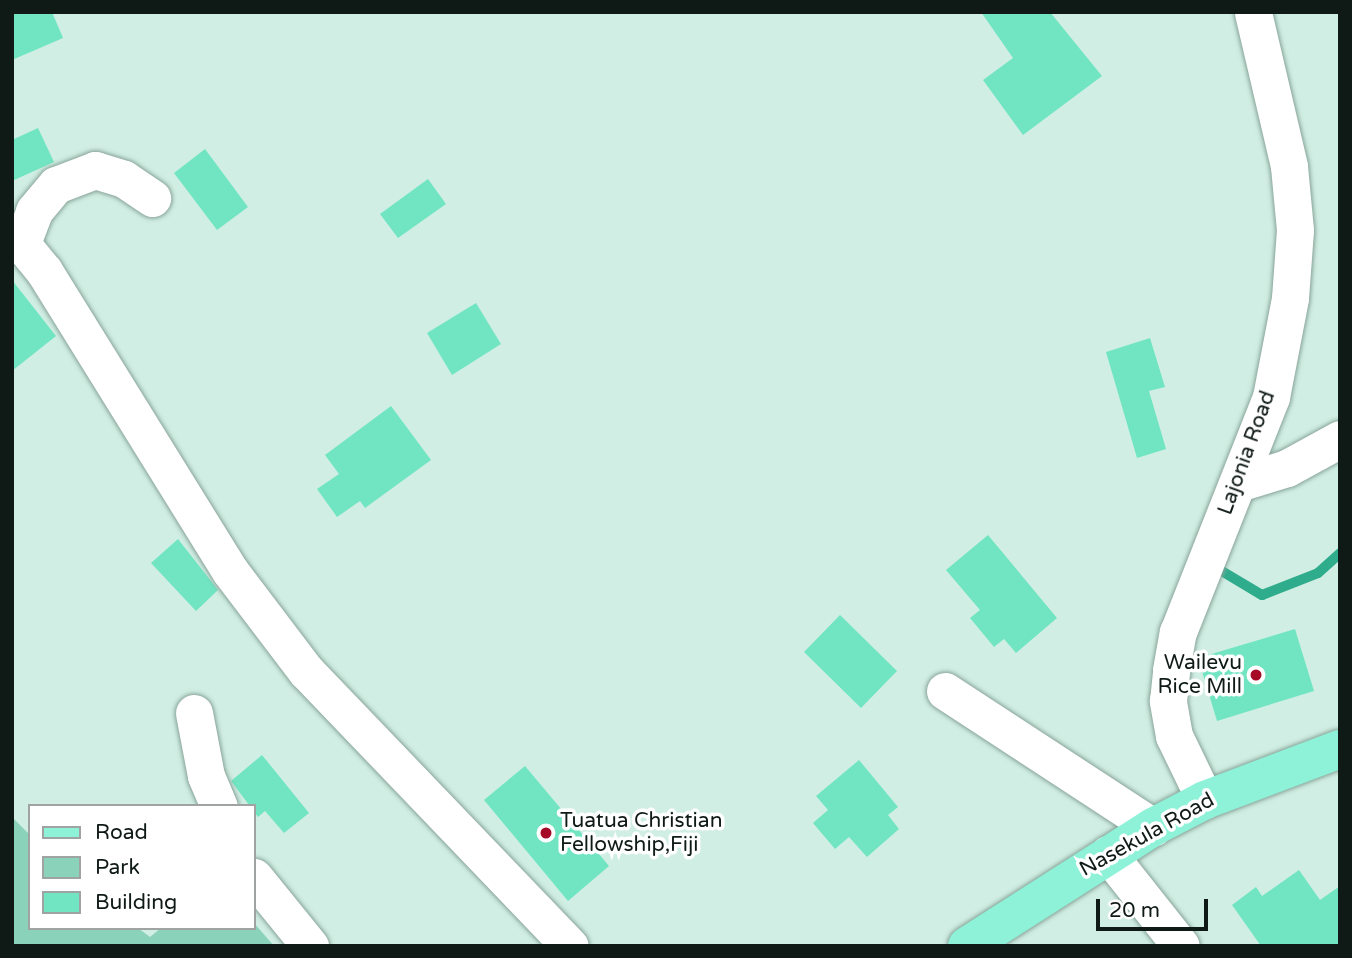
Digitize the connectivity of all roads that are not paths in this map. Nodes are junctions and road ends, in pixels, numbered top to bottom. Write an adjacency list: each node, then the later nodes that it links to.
1 (1253, 12): 5 (street, Lajonia Road)
2 (152, 198): 3 (street)
3 (17, 238): 15 (street)
4 (1340, 439): 5 (street)
5 (1238, 483): 9 (street, Lajonia Road)
6 (945, 691): 11 (street)
7 (194, 713): 10 (street)
8 (1340, 748): 9 (main road, Nasekula Road)
9 (1205, 800): 11 (main road, Nasekula Road)
10 (218, 804)
11 (1153, 827): 12 (main road, Nasekula Road)
12 (1108, 854): 16 (main road, Nasekula Road); 17 (street)
13 (256, 879): 14 (street)
14 (310, 946)
15 (570, 946)
16 (967, 946)
17 (1181, 946)

